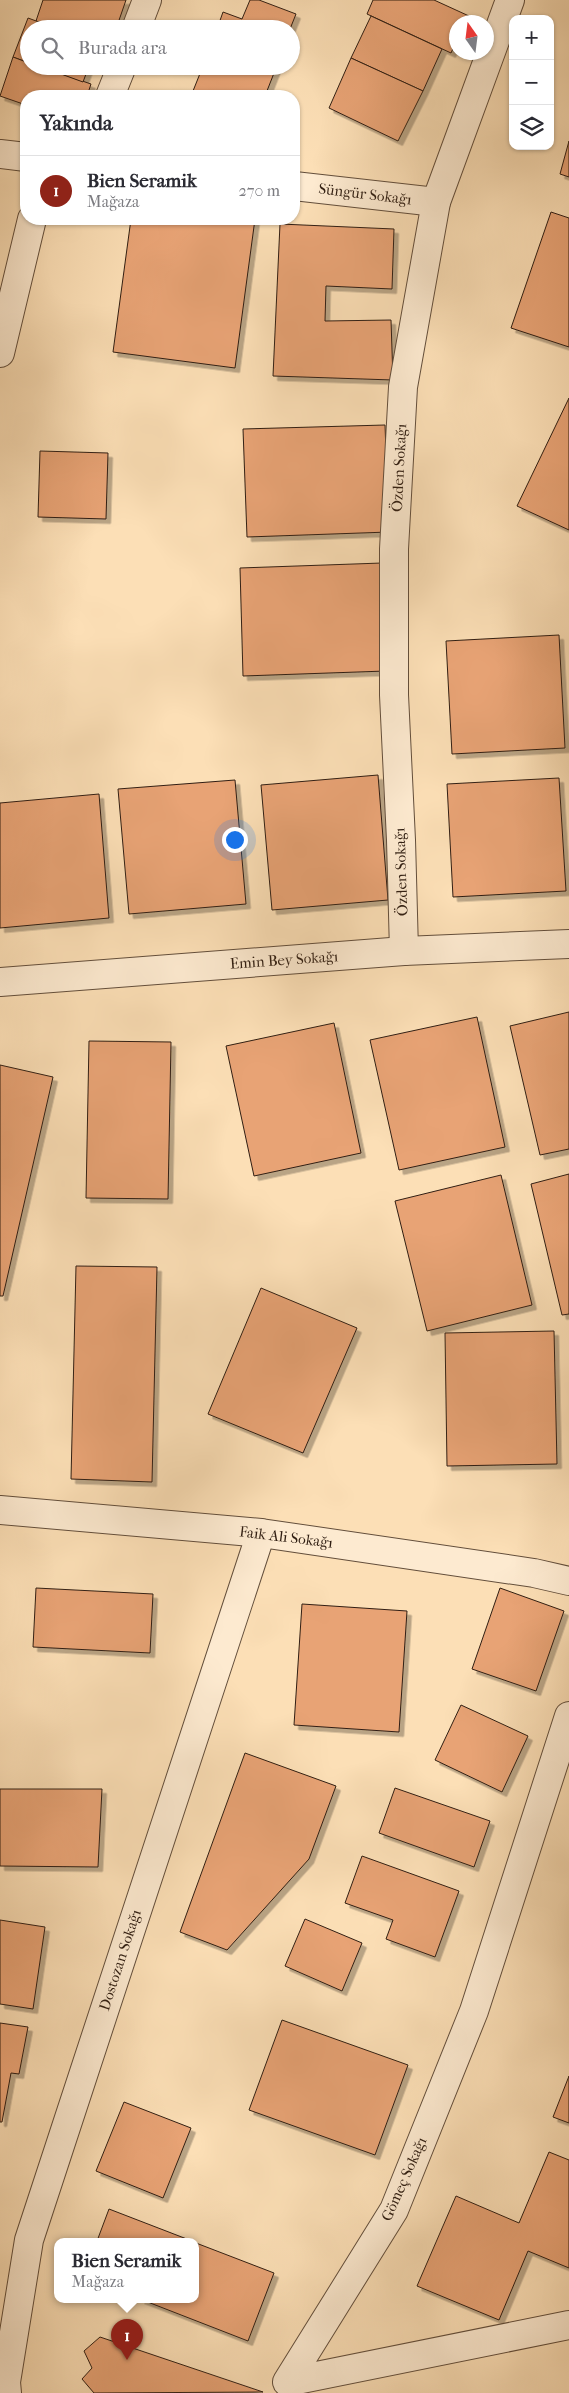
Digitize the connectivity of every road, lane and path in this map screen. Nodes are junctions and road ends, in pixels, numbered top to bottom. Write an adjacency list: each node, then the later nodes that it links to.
1 (147, 0): 3 (street)
2 (510, 0): 9 (street, Özden Sokağı)
3 (139, 20)
4 (118, 75): 5 (street)
5 (112, 90)
6 (0, 154): 7 (street)
7 (20, 156)
8 (300, 187): 9 (street, Süngür Sokağı)
9 (436, 202): 13 (street, Özden Sokağı)
10 (31, 225): 11 (street)
11 (0, 353)
12 (569, 944): 13 (street, Emin Bey Sokağı)
13 (404, 951): 14 (street, Emin Bey Sokağı)
14 (0, 982)
15 (0, 1510): 16 (street, Faik Ali Sokağı)
16 (261, 1533): 17 (street, Faik Ali Sokağı); 20 (street, Dostozan Sokağı)
17 (569, 1580)
18 (569, 1716): 19 (street, Gömeç Sokağı)
19 (569, 2325)
20 (7, 2393)

